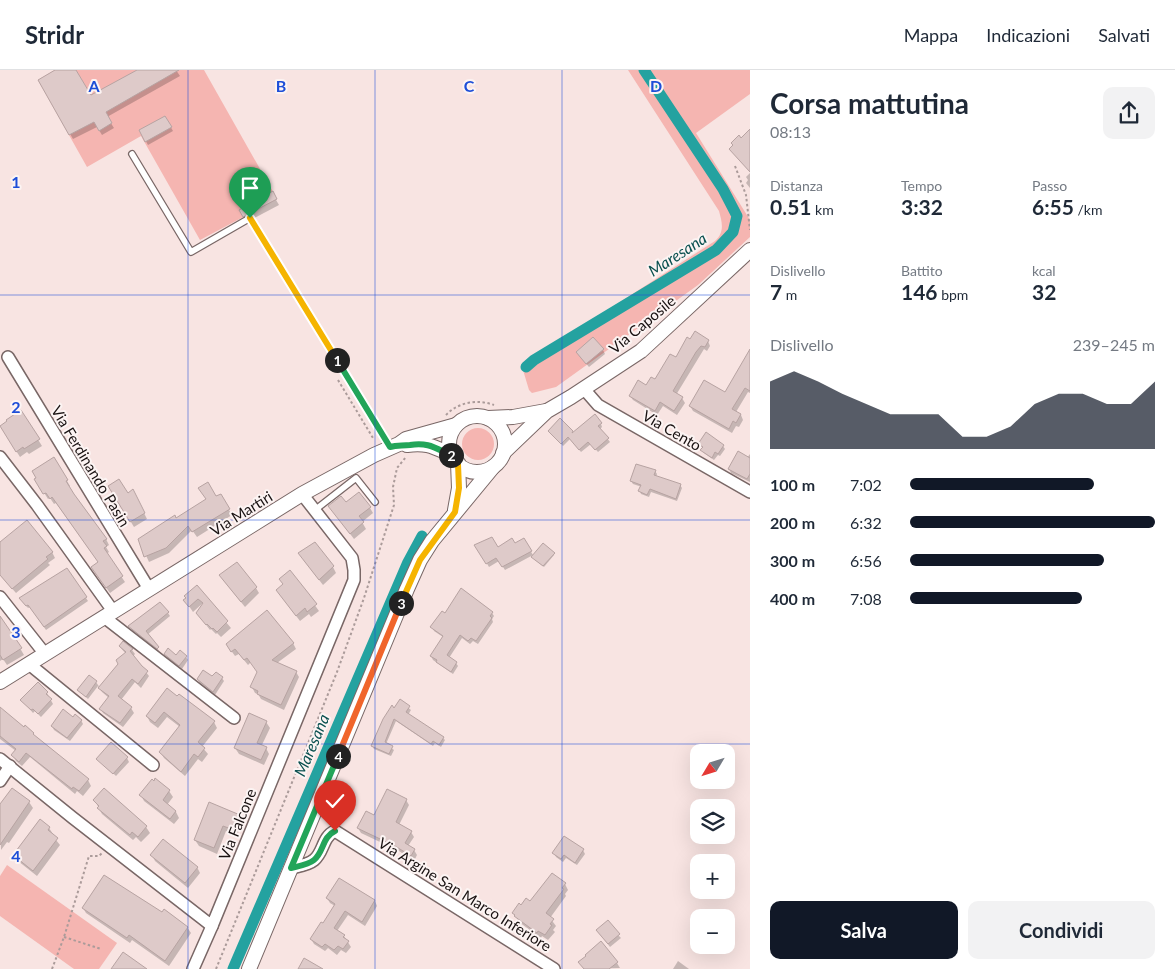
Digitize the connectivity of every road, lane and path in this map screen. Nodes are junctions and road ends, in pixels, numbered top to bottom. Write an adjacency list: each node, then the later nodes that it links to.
1 (132, 154): 10 (lane)
2 (734, 166): 3 (path)
3 (750, 230)
4 (750, 250): 6 (street, Via Caposile)
5 (8, 357): 20 (street, Via Ferdinando Pasin)
6 (584, 389): 7 (street, Via Caposile); 15 (street, Via Cento)
7 (547, 411): 8 (street, Via Caposile); 11 (street, Via Caposile)
8 (488, 418): 9 (street); 11 (street)
9 (456, 425): 10 (street, Via Martiri); 13 (street)
10 (400, 445): 13 (street); 16 (street, Via Martiri); 38 (path)
11 (503, 453): 14 (street)
12 (0, 457): 22 (street)
13 (455, 459): 14 (street); 19 (street)
14 (492, 467): 19 (street)
15 (750, 492)
16 (302, 494): 18 (street, Via Falcone); 20 (street, Via Martiri)
17 (375, 502): 18 (lane)
18 (315, 510): 33 (street, Via Falcone)
19 (455, 512): 32 (street)
20 (149, 589): 22 (street, Via Martiri)
21 (0, 597): 23 (street)
22 (109, 614): 23 (street, Via Martiri); 26 (street)
23 (45, 654): 24 (street, Via Martiri)
24 (29, 664): 25 (street, Via Martiri); 29 (street)
25 (0, 682)
26 (234, 718)
27 (0, 759): 28 (street)
28 (10, 766): 30 (street); 31 (street)
29 (153, 766)
30 (0, 781)
31 (108, 845): 33 (street); 34 (path)
32 (291, 868): 39 (street); 40 (street, Via Argine San Marco Inferiore)
33 (212, 926): 37 (street, Via Falcone)
34 (64, 937): 35 (path); 36 (path)
35 (100, 949)
36 (52, 969)
37 (193, 969)
38 (216, 969)
39 (249, 969)
40 (554, 969)

